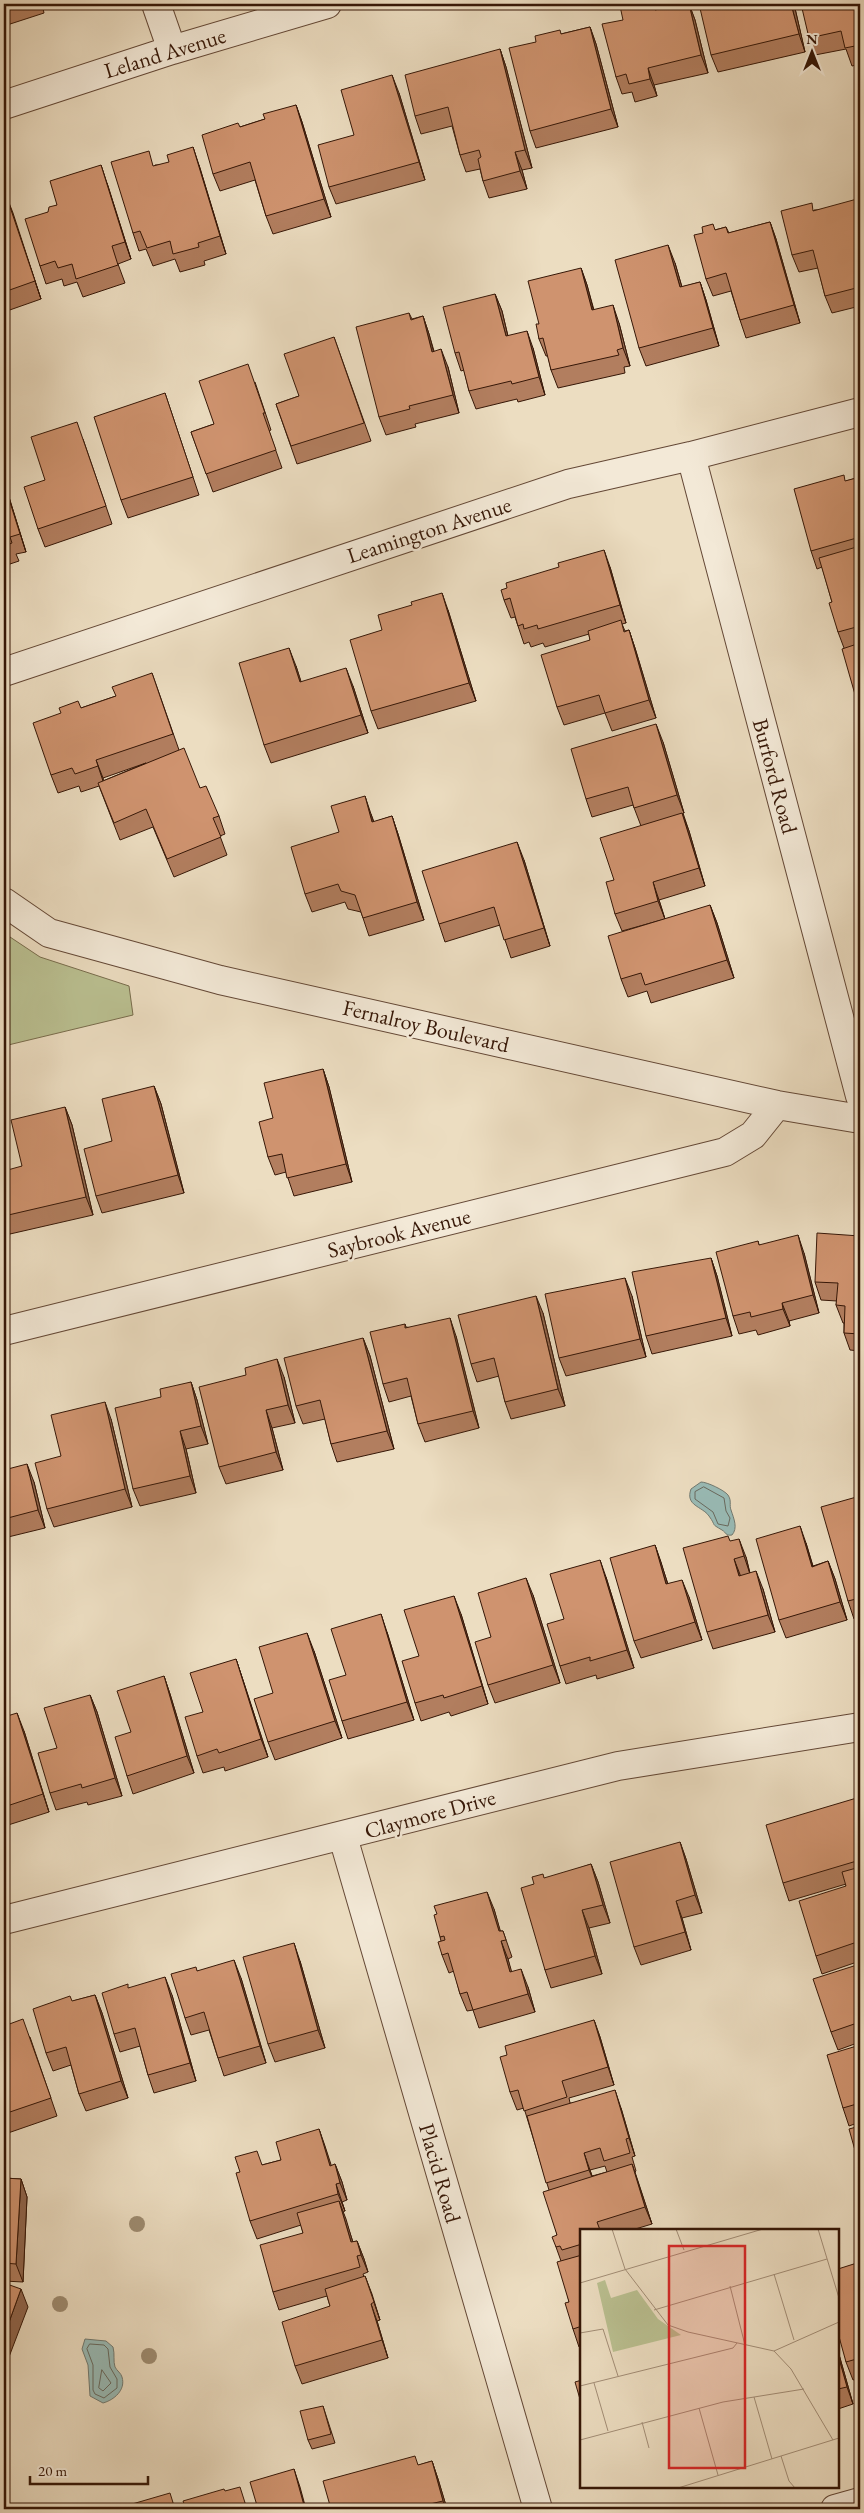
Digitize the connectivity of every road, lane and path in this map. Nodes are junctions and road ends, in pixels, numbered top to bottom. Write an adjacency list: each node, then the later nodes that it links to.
1 (156, 4): 3 (street)
2 (327, 4): 3 (street, Leland Avenue)
3 (172, 50): 4 (street, Leland Avenue)
4 (4, 105)
5 (860, 412): 6 (street, Leamington Avenue)
6 (691, 456): 7 (street, Leamington Avenue); 9 (street, Burford Road)
7 (4, 672)
8 (4, 902): 10 (street, Fernalroy Boulevard)
9 (860, 1096)
10 (777, 1105): 11 (street, Fernalroy Boulevard); 12 (street, Saybrook Avenue)
11 (860, 1119)
12 (4, 1332)
13 (860, 1727): 14 (street, Claymore Drive)
14 (343, 1836): 15 (street, Claymore Drive); 17 (street, Placid Road)
15 (4, 1920)
16 (860, 2502): 18 (street)
17 (538, 2509)
18 (835, 2509)

